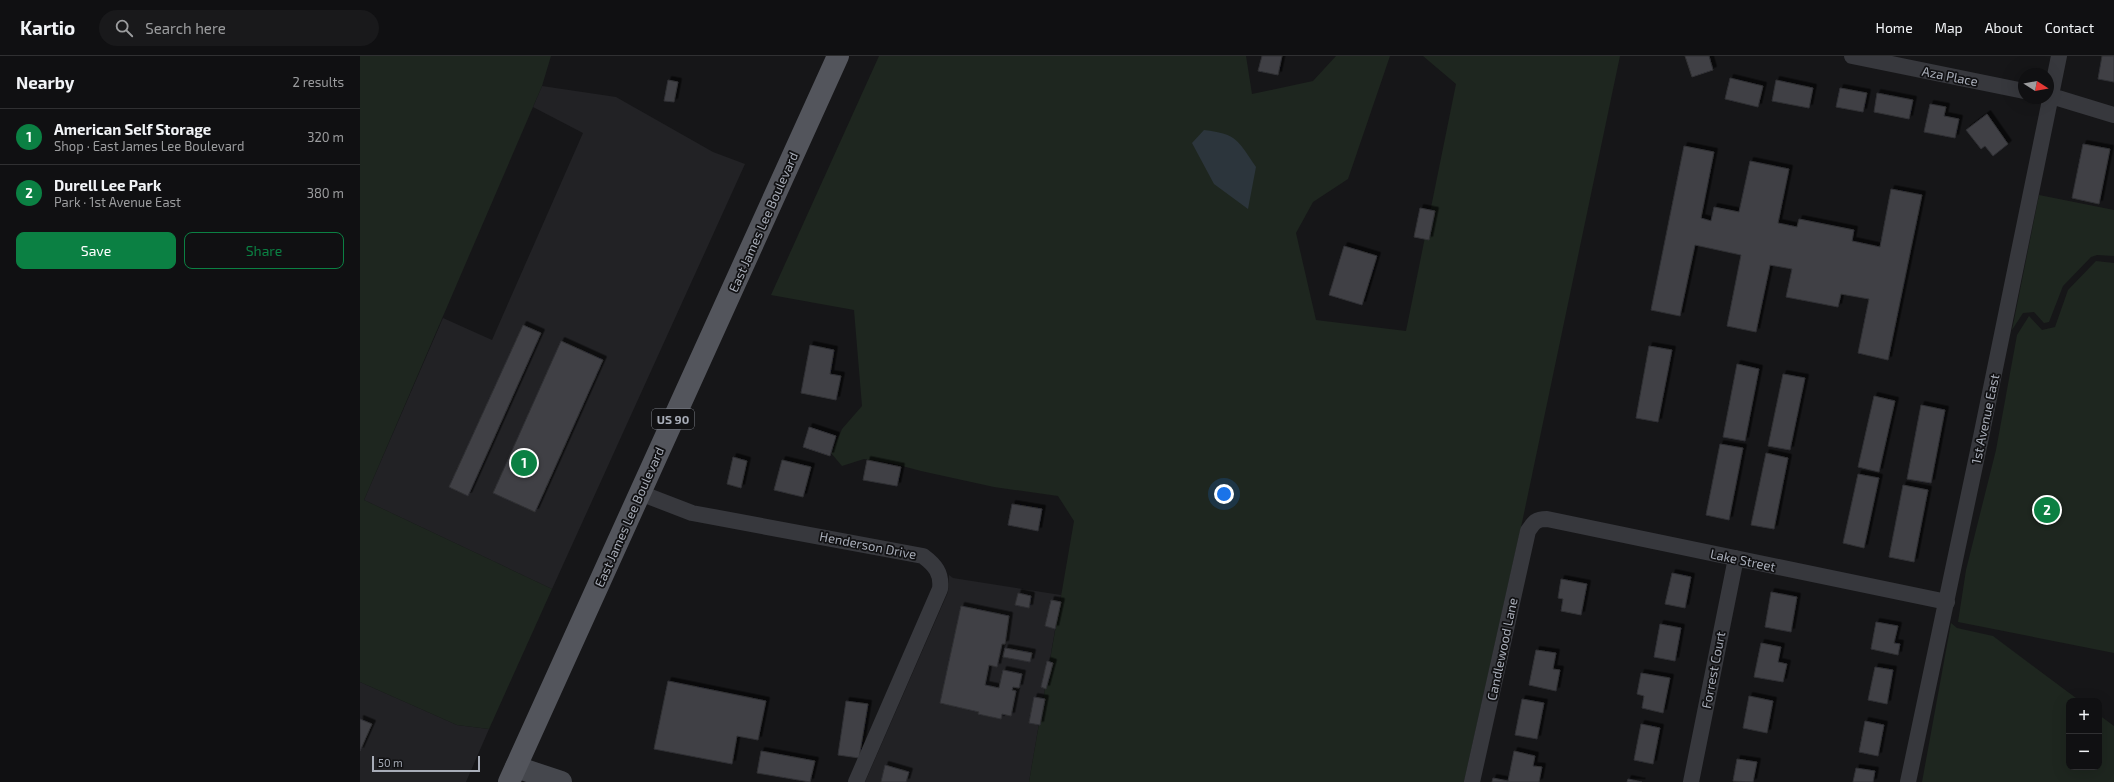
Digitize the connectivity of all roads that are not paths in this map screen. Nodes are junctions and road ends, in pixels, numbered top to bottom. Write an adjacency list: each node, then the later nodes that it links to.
1 (838, 56): 9 (main road, East James Lee Boulevard / US 90)
2 (1852, 56): 5 (street, Aza Place)
3 (2059, 56): 4 (street, 1st Avenue East)
4 (2054, 76)
5 (2018, 90)
6 (2054, 97): 8 (street)
7 (2047, 104): 12 (street, 1st Avenue East)
8 (2114, 115)
9 (640, 493): 13 (main road, East James Lee Boulevard / US 90); 15 (street, Henderson Drive)
10 (1538, 519): 11 (street, Lake Street); 16 (street, Candlewood Lane)
11 (1736, 558): 12 (street, Lake Street); 17 (street, Forrest Court)
12 (1947, 602): 18 (street, 1st Avenue East)
13 (513, 775): 14 (street)
14 (561, 782)
15 (856, 782)
16 (1472, 782)
17 (1691, 782)
18 (1908, 782)

